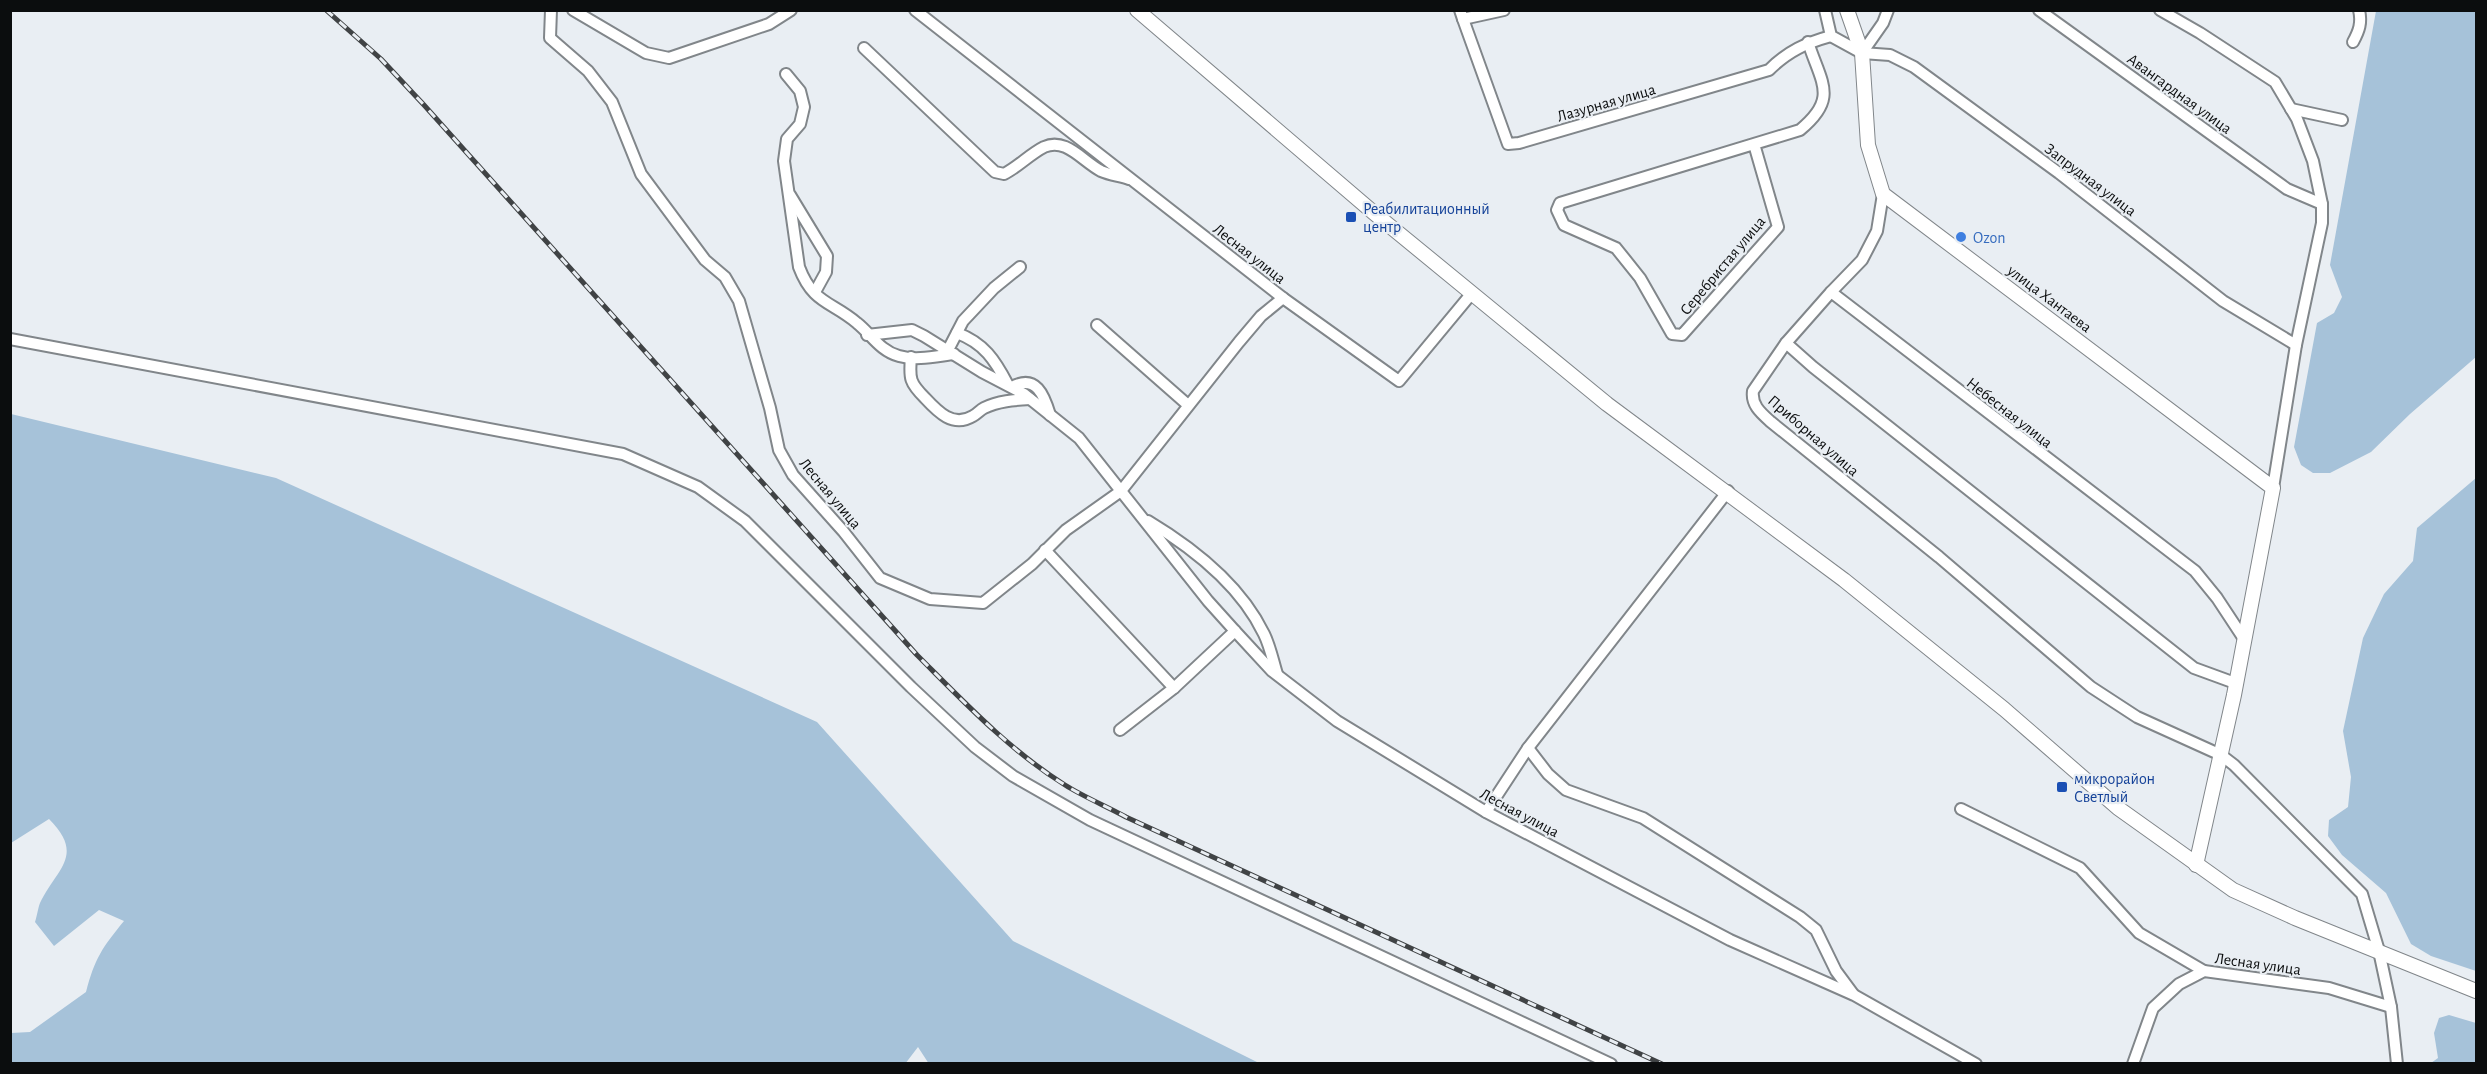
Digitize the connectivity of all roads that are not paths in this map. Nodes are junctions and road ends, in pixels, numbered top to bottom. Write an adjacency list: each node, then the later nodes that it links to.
1 (551, 10): 48 (street, Лесная улица)
2 (573, 10): 3 (street)
3 (791, 10)
4 (915, 10): 23 (street, Лесная улица)
5 (1137, 10): 30 (street)
6 (1504, 10): 13 (street, Лазурная улица)
7 (1826, 10): 14 (street)
8 (1847, 10): 18 (street)
9 (1888, 10): 18 (street)
10 (2039, 10): 26 (street, Авангардная улица)
11 (2160, 10): 20 (street)
12 (2359, 10): 16 (street)
13 (1462, 15): 15 (street, Лазурная улица)
14 (1831, 36): 15 (street, Лазурная улица); 18 (street)
15 (1808, 42): 22 (street, Серебристая улица)
16 (2353, 42)
17 (864, 48): 23 (street)
18 (1862, 52): 25 (street); 37 (street, Запрудная улица)
19 (786, 74): 24 (street)
20 (2291, 109): 21 (street); 26 (street)
21 (2342, 120)
22 (1754, 144): 22 (street, Серебристая улица)
23 (1136, 181): 31 (street, Лесная улица)
24 (789, 194): 28 (street); 28 (street)
25 (1883, 195): 29 (street); 44 (street, улица Хантаева)
26 (2322, 204): 37 (street)
27 (1020, 267): 33 (street)
28 (815, 292): 34 (street)
29 (1832, 292): 36 (street, Приборная улица); 50 (street, Небесная улица)
30 (1472, 293): 31 (street, Лесная улица); 46 (street)
31 (1283, 298): 42 (street)
32 (1097, 325): 42 (street)
33 (957, 333): 38 (street); 40 (street)
34 (867, 335): 38 (street, Лесная улица); 39 (street)
35 (10, 339): 65 (street)
36 (1786, 343): 52 (street); 56 (street, Приборная улица)
37 (2296, 345): 44 (street)
38 (951, 352): 39 (street); 40 (street, Лесная улица)
39 (911, 357): 41 (street)
40 (1010, 386): 41 (street, Лесная улица); 43 (street)
41 (1030, 399): 43 (street, Лесная улица)
42 (1188, 405): 45 (street)
43 (1051, 415): 45 (street, Лесная улица)
44 (2273, 488): 50 (street)
45 (1121, 491): 47 (street, Лесная улица); 48 (street, Лесная улица)
46 (1728, 491): 55 (street); 59 (street)
47 (1140, 516): 49 (street, Лесная улица); 51 (street)
48 (1045, 550): 53 (street)
49 (1235, 631): 51 (street, Лесная улица); 53 (street)
50 (2244, 639): 52 (street)
51 (1278, 675): 58 (street, Лесная улица)
52 (2235, 683): 56 (street)
53 (1174, 688): 54 (street)
54 (1120, 730)
55 (1528, 748): 58 (street); 63 (street)
56 (2221, 755): 59 (street); 60 (street, Приборная улица)
57 (1961, 809): 61 (street)
58 (1486, 812): 63 (street, Лесная улица)
59 (2196, 865): 60 (street)
60 (2379, 951): 62 (street); 64 (street, Приборная улица)
61 (2204, 971): 64 (street, Лесная улица); 67 (street, Лесная улица)
62 (2476, 991)
63 (1854, 995): 66 (street, Лесная улица)
64 (2391, 1007): 68 (street, Приборная улица)
65 (1611, 1064)
66 (1976, 1064)
67 (2133, 1064)
68 (2397, 1064)

